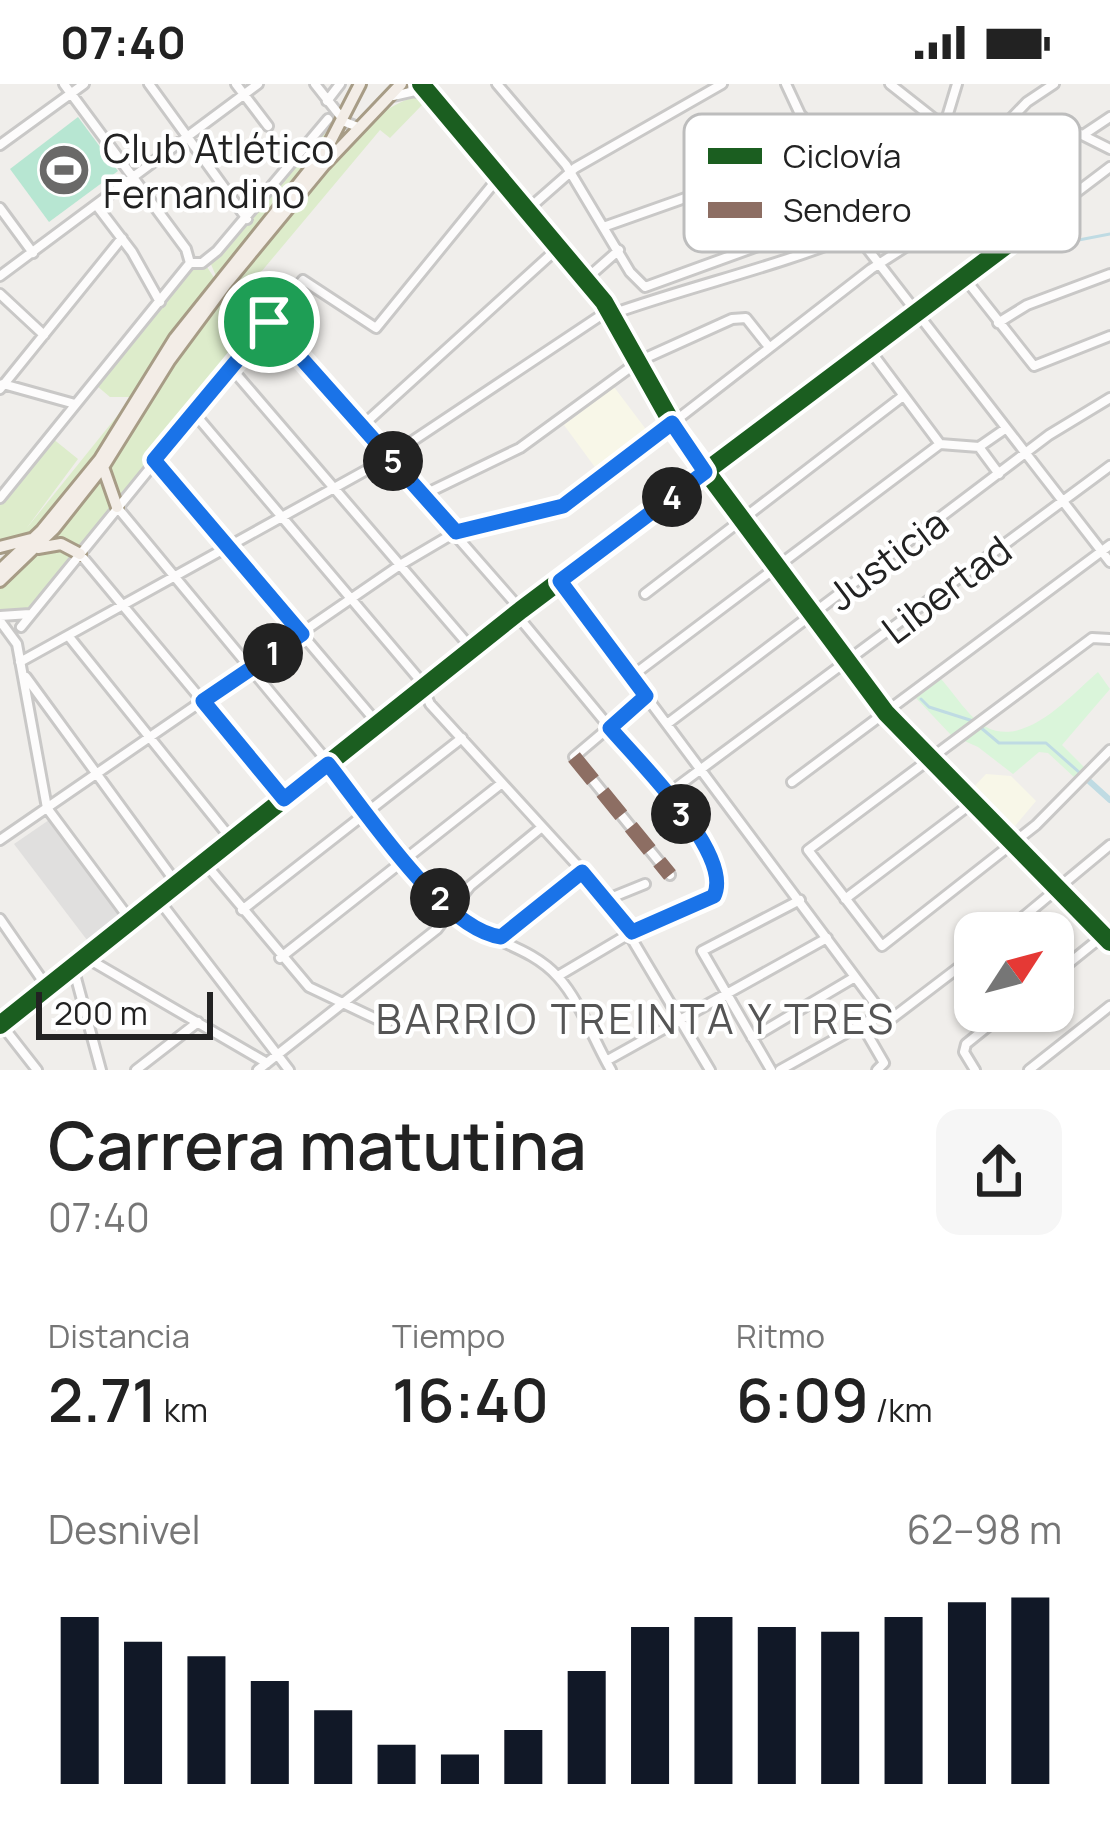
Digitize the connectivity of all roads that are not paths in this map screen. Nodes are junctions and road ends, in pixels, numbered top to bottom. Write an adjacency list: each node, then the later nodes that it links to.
1 (64, 84): 17 (street)
2 (84, 84): 17 (street)
3 (149, 84): 32 (street)
4 (236, 84): 18 (street)
5 (258, 84): 18 (street)
6 (315, 84): 20 (street)
7 (340, 84): 20 (street)
8 (360, 84): 27 (main road)
9 (401, 84): 19 (main road)
10 (722, 84): 36 (street)
11 (786, 84): 21 (street)
12 (890, 84): 22 (street)
13 (957, 84): 23 (street)
14 (1054, 84): 24 (street)
15 (503, 86): 36 (street)
16 (424, 89): 19 (street); 37 (street)
17 (71, 94): 33 (street); 38 (street)
18 (244, 94): 28 (street); 32 (street)
19 (393, 96): 29 (main road)
20 (327, 101): 27 (street)
21 (801, 114)
22 (928, 114)
23 (948, 114)
24 (1014, 114)
25 (1110, 117): 31 (street)
26 (328, 118): 44 (street)
27 (342, 118): 29 (street); 100 (main road)
28 (268, 126)
29 (360, 128): 89 (main road)
30 (1080, 133): 31 (street)
31 (1083, 134): 34 (street)
32 (188, 136): 38 (street); 44 (street)
33 (0, 145)
34 (1110, 149)
35 (1110, 166): 39 (street)
36 (569, 172): 43 (street); 45 (street)
37 (498, 178): 43 (street); 67 (street)
38 (134, 179): 41 (street); 55 (street)
39 (1080, 188)
40 (684, 198): 45 (street)
41 (97, 206): 46 (street); 54 (street)
42 (0, 208): 54 (street)
43 (526, 211): 47 (street)
44 (248, 219): 55 (street)
45 (606, 226): 48 (street)
46 (122, 238): 64 (street); 69 (street)
47 (558, 248): 62 (street); 81 (street)
48 (619, 250): 57 (street); 58 (street)
49 (743, 252): 57 (street)
50 (810, 252): 65 (street)
51 (869, 252): 56 (street)
52 (899, 252): 56 (street)
53 (996, 252): 61 (street)
54 (33, 253): 60 (street)
55 (190, 263): 64 (street)
56 (879, 265): 66 (street); 71 (street)
57 (626, 267): 58 (street)
58 (599, 268): 62 (street)
59 (1110, 274): 68 (street)
60 (0, 276)
61 (963, 276): 66 (street); 68 (street)
62 (586, 279): 65 (street)
63 (0, 294): 69 (street)
64 (160, 302): 78 (street)
65 (610, 312): 73 (street); 86 (street)
66 (917, 312): 72 (street); 82 (street)
67 (269, 322): 74 (street); 81 (street)
68 (998, 323): 70 (street)
69 (44, 335): 75 (street)
70 (1110, 336)
71 (769, 346): 73 (street); 80 (street)
72 (869, 349): 76 (street); 90 (street)
73 (639, 361): 80 (street); 93 (street)
74 (231, 368): 79 (street); 92 (street)
75 (1, 385): 78 (street)
76 (903, 396): 83 (street); 98 (street)
77 (1110, 398): 85 (street, Justicia)
78 (76, 404): 94 (street)
79 (194, 413): 87 (street); 97 (street)
80 (672, 423): 90 (street); 99 (street)
81 (362, 426): 86 (street)
82 (1005, 429): 84 (street); 85 (street)
83 (940, 444): 84 (street); 108 (street)
84 (979, 448): 91 (street)
85 (1024, 454): 91 (street, Justicia); 95 (street)
86 (389, 456): 92 (street); 93 (street)
87 (154, 460): 96 (street); 103 (street)
88 (1110, 466): 95 (street, Libertad)
89 (103, 467): 96 (main road); 100 (main road)
90 (705, 472): 98 (street); 112 (street)
91 (999, 474): 118 (street, Justicia)
92 (334, 489): 97 (street); 107 (street)
93 (422, 495): 99 (street)
94 (0, 497)
95 (1061, 502): 104 (street); 126 (street, Libertad)
96 (117, 507): 105 (street); 110 (street)
97 (281, 518): 103 (street); 114 (street)
98 (740, 520): 108 (street); 113 (street)
99 (456, 532): 107 (street); 116 (street)
100 (34, 544): 102 (main road); 105 (main road); 109 (main road); 111 (main road)
101 (1110, 545): 104 (street)
102 (0, 547)
103 (229, 548): 110 (street); 121 (street)
104 (1099, 553): 106 (street); 132 (street)
105 (80, 554): 115 (street); 117 (street)
106 (1110, 562)
107 (400, 565): 114 (street); 124 (street)
108 (776, 568): 118 (street); 128 (street)
109 (0, 570)
110 (176, 577): 115 (street); 127 (street)
111 (0, 581)
112 (560, 581): 116 (street); 128 (street)
113 (645, 594)
114 (351, 599): 121 (street); 129 (street)
115 (124, 607): 123 (street); 131 (street)
116 (519, 612): 124 (street); 135 (street)
117 (32, 614): 119 (street); 120 (street)
118 (813, 616): 126 (street); 134 (street, Justicia)
119 (0, 617): 125 (street)
120 (22, 627)
121 (302, 634): 127 (street); 133 (street)
122 (1105, 637): 139 (street)
123 (70, 638): 125 (street); 136 (street)
124 (472, 650): 129 (street)
125 (22, 662): 142 (street); 148 (street)
126 (848, 663): 132 (street); 141 (street, Libertad)
127 (252, 668): 131 (street); 140 (street)
128 (632, 676): 130 (street)
129 (423, 689): 133 (street); 137 (street)
130 (646, 696): 134 (street); 135 (street)
131 (203, 701): 136 (street); 146 (street)
132 (886, 713): 139 (street); 143 (street)
133 (378, 724): 140 (street)
134 (667, 724): 141 (street)
135 (610, 728): 145 (street); 158 (street)
136 (150, 738): 142 (street); 152 (street)
137 (462, 738): 144 (street); 149 (street)
138 (1110, 750): 154 (street)
139 (930, 760): 147 (street); 162 (street)
140 (328, 764): 146 (street); 149 (street)
141 (701, 769): 145 (street, Libertad); 165 (street)
142 (96, 775): 148 (street); 159 (street)
143 (792, 782)
144 (502, 784): 150 (street); 155 (street)
145 (666, 795): 171 (street)
146 (284, 799): 152 (street)
147 (973, 803): 154 (street); 162 (street)
148 (47, 808): 151 (street); 170 (street)
149 (368, 812): 155 (street); 166 (street)
150 (542, 827): 157 (street); 167 (street)
151 (0, 840)
152 (232, 840): 156 (street)
153 (1110, 844): 161 (street)
154 (1013, 845): 161 (street); 162 (street)
155 (406, 859): 167 (street); 176 (street)
156 (205, 862): 159 (street); 166 (street)
157 (582, 872): 164 (street); 173 (street)
158 (670, 874)
159 (177, 884): 163 (street)
160 (645, 884): 164 (street)
161 (1060, 891): 168 (street); 172 (street)
162 (845, 898)
163 (158, 899): 170 (street); 195 (street)
164 (608, 899): 171 (street)
165 (800, 899): 174 (street); 183 (street)
166 (242, 910): 176 (street)
167 (452, 912): 173 (street); 184 (street)
168 (1032, 912)
169 (0, 919): 182 (street)
170 (131, 921): 175 (street)
171 (632, 932): 180 (street); 188 (street)
172 (1108, 936): 177 (street)
173 (501, 937): 180 (street)
174 (827, 938): 181 (street); 183 (street)
175 (86, 957): 178 (street); 190 (street)
176 (280, 958): 184 (street)
177 (1074, 961)
178 (73, 967): 182 (street); 198 (street)
179 (954, 970): 187 (street)
180 (558, 976): 196 (street)
181 (855, 977): 187 (street); 194 (street)
182 (47, 987): 189 (street)
183 (729, 996): 188 (street); 194 (street)
184 (339, 1005): 191 (street); 195 (street)
185 (1110, 1006): 206 (street)
186 (0, 1010): 189 (street)
187 (885, 1016): 192 (street)
188 (680, 1018): 196 (street); 202 (street)
189 (3, 1022): 197 (street)
190 (198, 1022): 195 (street); 199 (street)
191 (388, 1024)
192 (862, 1025): 203 (street); 204 (street)
193 (978, 1032): 205 (street)
194 (752, 1038): 203 (street)
195 (271, 1059): 200 (street); 201 (street)
196 (608, 1066)
197 (37, 1070)
198 (101, 1070)
199 (136, 1070)
200 (258, 1070)
201 (289, 1070)
202 (710, 1070)
203 (775, 1070)
204 (877, 1070)
205 (974, 1070)
206 (1029, 1070)

